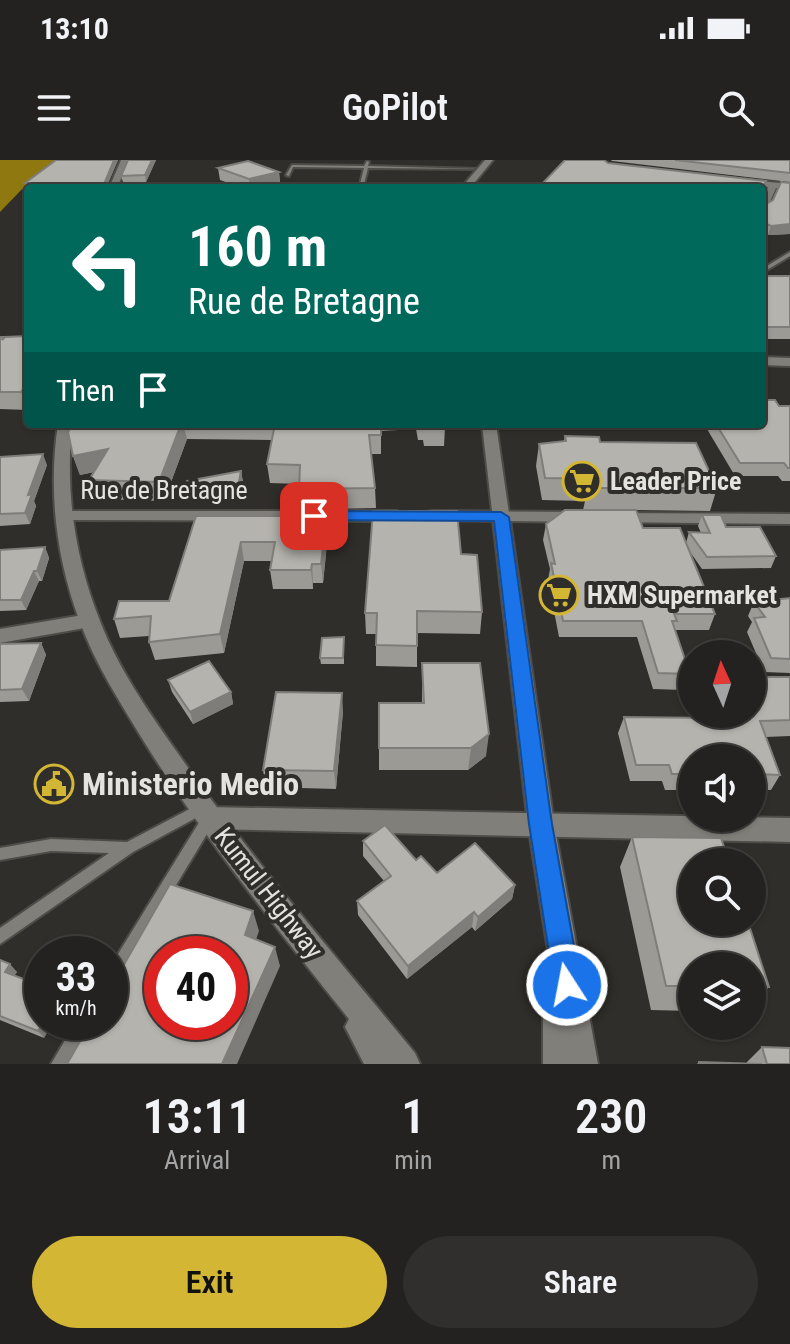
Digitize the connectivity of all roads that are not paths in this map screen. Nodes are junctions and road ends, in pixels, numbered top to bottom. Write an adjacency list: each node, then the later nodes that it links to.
1 (125, 160): 8 (street)
2 (231, 160): 4 (lane)
3 (489, 160): 5 (street)
4 (367, 163): 5 (lane); 6 (lane); 9 (lane)
5 (478, 169): 10 (street)
6 (288, 175)
7 (732, 180): 11 (street)
8 (115, 184)
9 (362, 184)
10 (468, 184)
11 (765, 184)
12 (766, 184): 13 (street)
13 (773, 185): 14 (street); 15 (street)
14 (790, 187)
15 (766, 200)
16 (789, 255): 17 (lane)
17 (766, 269)
18 (766, 280): 19 (street)
19 (776, 280)
20 (766, 361): 21 (street)
21 (790, 362)
22 (64, 428): 24 (street, Kumul Highway)
23 (490, 428): 25 (street)
24 (65, 516): 25 (street, Rue de Bretagne); 27 (street, Kumul Highway)
25 (501, 517): 26 (street, Rue de Bretagne); 30 (street)
26 (789, 521)
27 (89, 621): 28 (street); 29 (street, Kumul Highway)
28 (0, 636)
29 (205, 814): 30 (street); 32 (lane); 36 (lane); 37 (street, Kumul Highway)
30 (541, 824): 31 (street); 34 (street)
31 (790, 830)
32 (128, 848): 33 (lane); 35 (lane)
33 (0, 854)
34 (557, 933): 42 (street); 43 (street)
35 (0, 937)
36 (128, 949)
37 (328, 968): 40 (street, Kumul Highway); 41 (street, Kumul Highway)
38 (74, 1040): 39 (lane)
39 (59, 1064)
40 (382, 1064)
41 (404, 1064)
42 (559, 1064)
43 (582, 1064)

